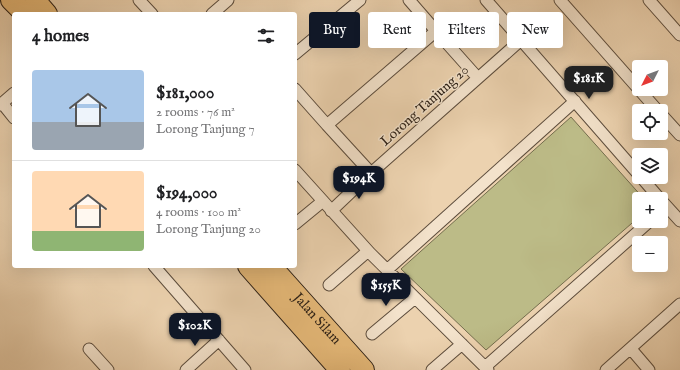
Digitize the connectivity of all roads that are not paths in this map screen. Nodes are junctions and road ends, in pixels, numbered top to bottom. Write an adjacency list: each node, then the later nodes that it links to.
1 (12, 0): 10 (highway)
2 (35, 0): 11 (highway)
3 (139, 0): 12 (street)
4 (228, 0): 13 (street)
5 (409, 0): 15 (street)
6 (486, 0): 14 (street)
7 (560, 0): 27 (street)
8 (649, 0): 17 (street)
9 (354, 2): 21 (street)
10 (23, 12)
11 (45, 12)
12 (150, 12)
13 (214, 12)
14 (507, 24)
15 (434, 29)
16 (434, 33): 30 (street)
17 (680, 35)
18 (451, 48): 22 (street)
19 (511, 48): 22 (street, Lorong Tanjung 20)
20 (528, 48): 25 (street)
21 (297, 52)
22 (477, 77): 34 (street, Lorong Tanjung 20)
23 (297, 91): 30 (street)
24 (12, 95): 26 (street)
25 (575, 101): 32 (street); 47 (street)
26 (1, 104): 28 (street)
27 (652, 104)
28 (12, 116)
29 (668, 122): 31 (street)
30 (327, 125): 34 (street)
31 (680, 135)
32 (632, 167)
33 (297, 172): 37 (street)
34 (371, 173): 39 (street, Lorong Tanjung 20)
35 (646, 184): 36 (street)
36 (653, 192)
37 (323, 201): 39 (street); 41 (street)
38 (668, 210): 40 (street)
39 (331, 211): 43 (street)
40 (680, 221)
41 (297, 222)
42 (642, 228): 56 (street)
43 (368, 251): 47 (street); 48 (street)
44 (156, 268): 52 (street)
45 (250, 268): 60 (highway, Jalan Silam)
46 (273, 268): 61 (highway, Jalan Silam)
47 (387, 270): 49 (street)
48 (329, 285)
49 (416, 298): 51 (street); 53 (street)
50 (680, 305): 55 (street)
51 (372, 334)
52 (219, 340): 58 (street); 59 (street)
53 (462, 344): 56 (street); 62 (street)
54 (89, 349): 57 (street)
55 (630, 349): 63 (street); 64 (street)
56 (486, 368)
57 (108, 370)
58 (186, 370)
59 (245, 370)
60 (340, 370)
61 (364, 370)
62 (432, 370)
63 (606, 370)
64 (649, 370)

